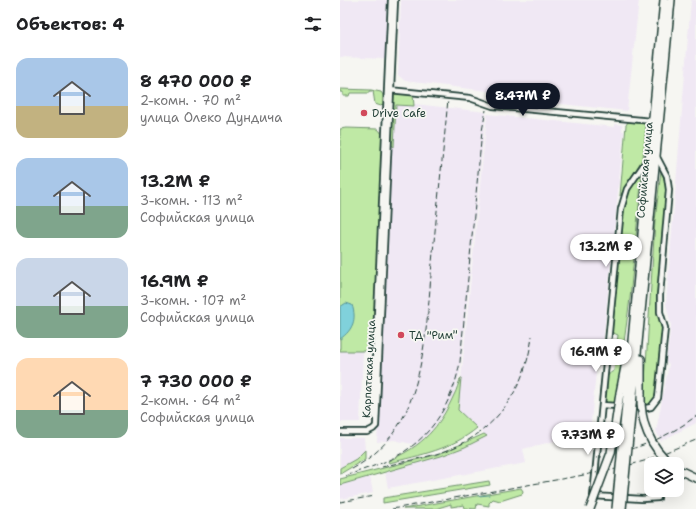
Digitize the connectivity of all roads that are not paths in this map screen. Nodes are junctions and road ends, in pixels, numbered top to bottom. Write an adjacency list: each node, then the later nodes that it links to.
1 (391, 0): 5 (street, Карпатская улица)
2 (395, 0): 5 (street, Карпатская улица)
3 (664, 0): 6 (main road, Софийская улица)
4 (671, 0): 8 (main road, Софийская улица)
5 (389, 90): 6 (street); 11 (street, Карпатская улица)
6 (652, 121): 7 (main road, Софийская улица)
7 (649, 157): 9 (main road, Софийская улица); 10 (street)
8 (657, 157): 9 (main road, Софийская улица); 10 (street)
9 (631, 394): 12 (main road, bridge); 17 (main road, bridge); 18 (main road, bridge); 19 (main road, bridge)
10 (602, 405): 15 (street)
11 (340, 432)
12 (663, 457)
13 (684, 472): 14 (main road)
14 (696, 478)
15 (593, 496): 16 (street); 17 (street)
16 (658, 498)
17 (590, 509)
18 (616, 509)
19 (622, 509)

